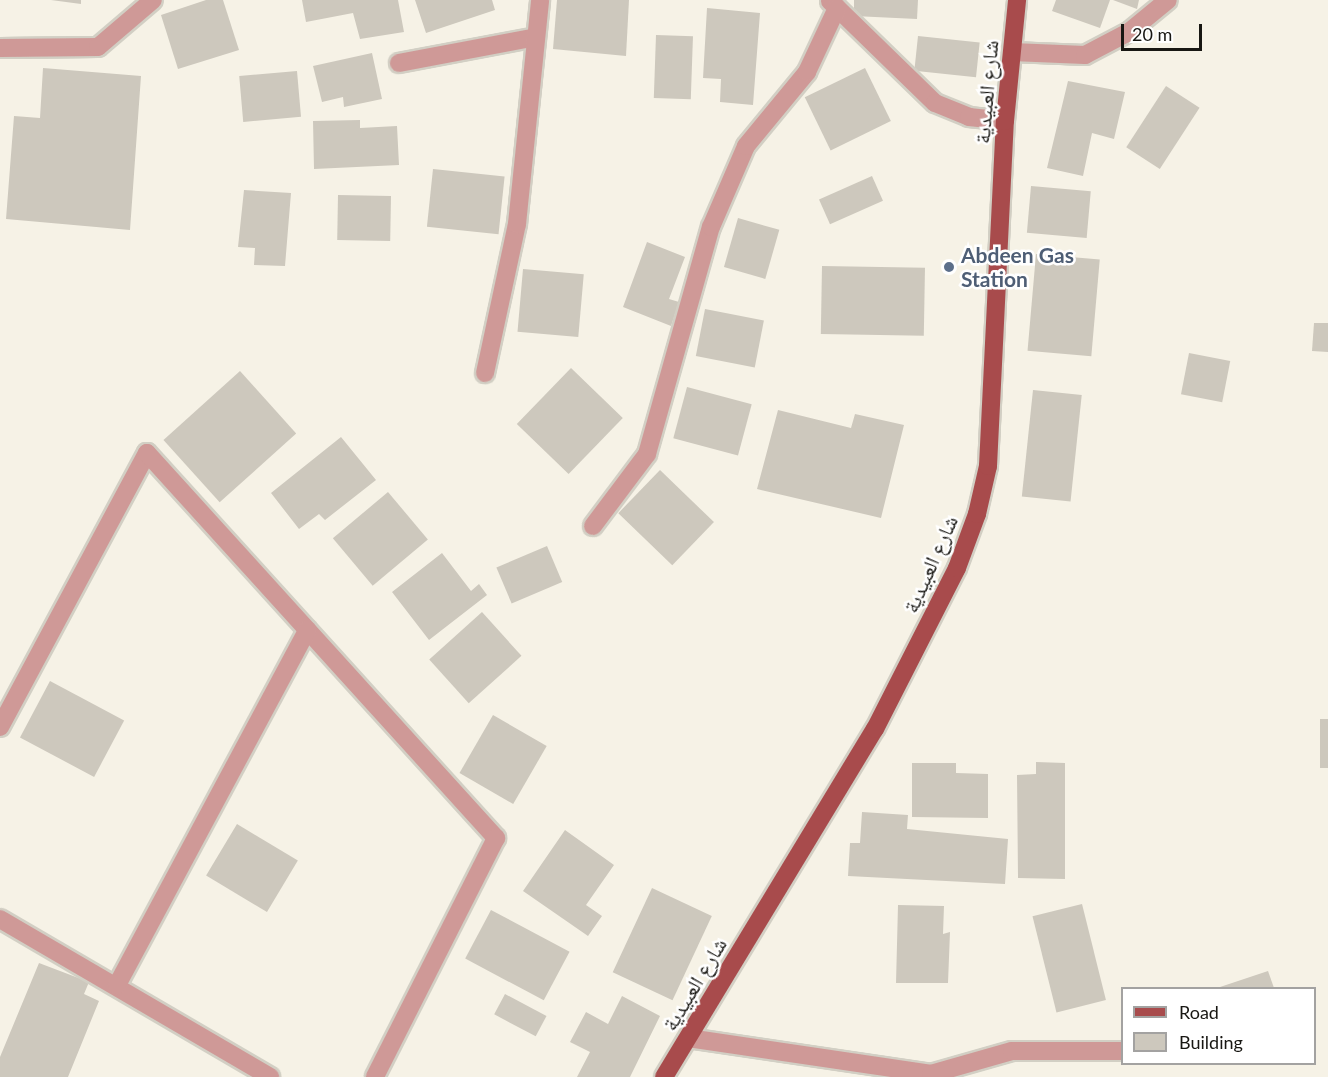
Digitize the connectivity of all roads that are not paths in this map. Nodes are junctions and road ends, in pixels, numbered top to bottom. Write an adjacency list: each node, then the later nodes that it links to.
1 (153, 0): 7 (street)
2 (540, 0): 6 (street)
3 (1017, 0): 8 (main road, شارع العبيدية)
4 (1168, 0): 8 (street)
5 (833, 4): 10 (street); 12 (street)
6 (536, 37): 9 (street); 11 (street)
7 (0, 48)
8 (1012, 52): 10 (main road, شارع العبيدية)
9 (399, 63)
10 (1005, 121): 17 (main road, شارع العبيدية)
11 (485, 373)
12 (593, 526)
13 (307, 630): 14 (street); 16 (street); 20 (street)
14 (0, 727)
15 (0, 919): 16 (street)
16 (117, 985): 19 (street)
17 (688, 1038): 18 (street); 21 (main road, شارع العبيدية)
18 (1121, 1051)
19 (270, 1077)
20 (375, 1077)
21 (664, 1077)

